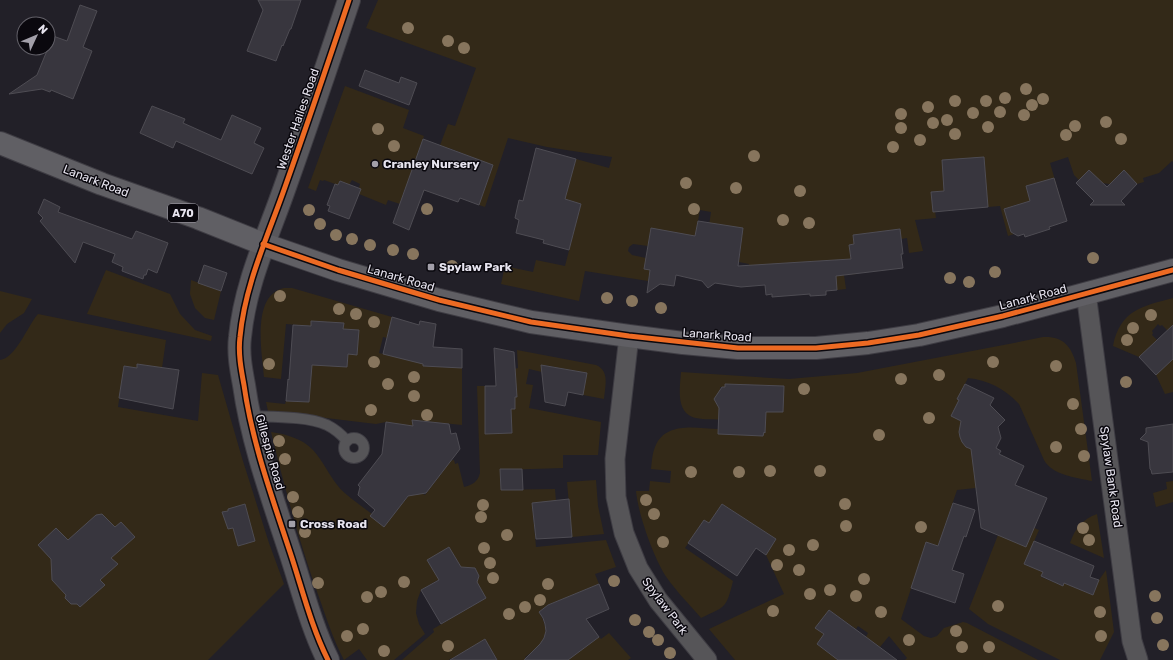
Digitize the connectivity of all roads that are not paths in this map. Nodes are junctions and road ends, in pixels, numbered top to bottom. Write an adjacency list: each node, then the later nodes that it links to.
1 (349, 0): 3 (main road, Wester Hailes Road)
2 (0, 143): 3 (main road, Lanark Road / A70)
3 (263, 244): 6 (main road, Lanark Road / A70); 7 (main road, Gillespie Road)
4 (1173, 270): 5 (main road, Lanark Road / A70)
5 (1086, 293): 6 (main road, Lanark Road / A70); 9 (street, Spylaw Bank Road)
6 (629, 336): 11 (street, Spylaw Park)
7 (249, 416): 8 (lane); 10 (main road, Gillespie Road)
8 (348, 440)
9 (1132, 641): 12 (street); 13 (street, Spylaw Bank Road)
10 (328, 660)
11 (707, 660)
12 (1126, 660)
13 (1138, 660)

